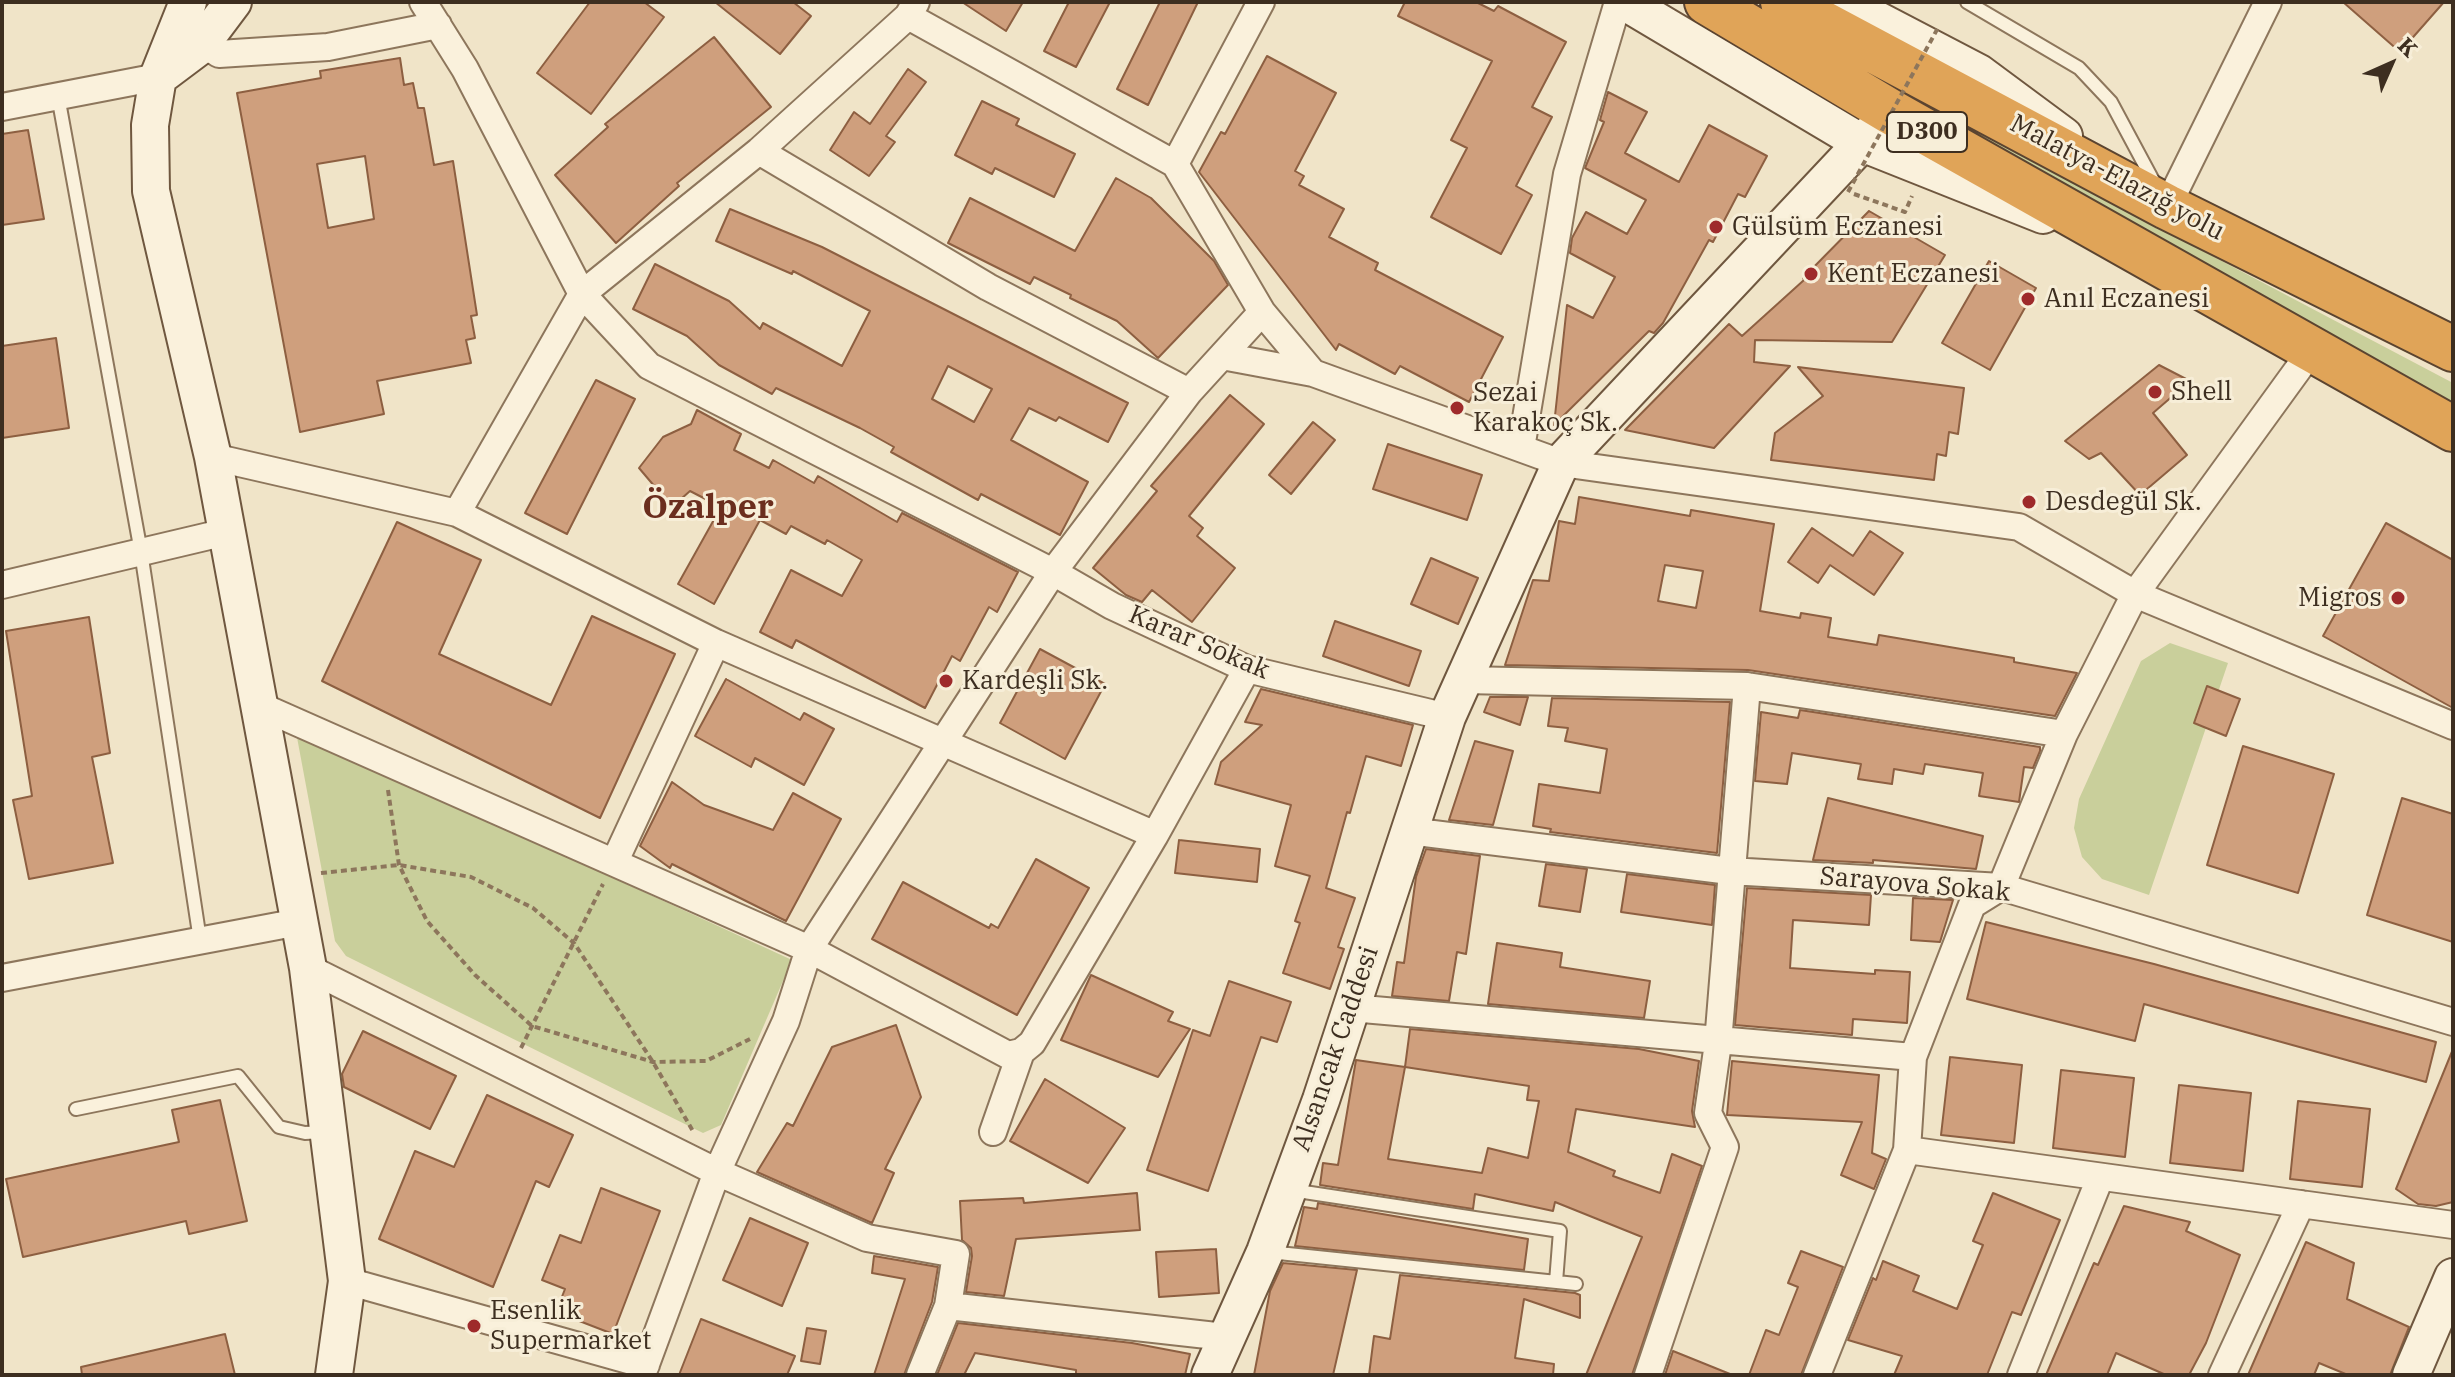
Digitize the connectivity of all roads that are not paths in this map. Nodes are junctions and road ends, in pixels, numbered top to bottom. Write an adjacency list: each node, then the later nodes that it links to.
1 (188, 2): 15 (street)
2 (233, 2): 14 (street)
3 (423, 2): 13 (street, Karar Sokak)
4 (1261, 2): 20 (street)
5 (1618, 2): 30 (street)
6 (1625, 2): 18 (street)
7 (1707, 2): 18 (highway, Malatya-Elazığ yolu / D300)
8 (1783, 2): 21 (highway, Malatya-Elazığ yolu / D300)
9 (1843, 2): 21 (street)
10 (1967, 2): 21 (lane)
11 (2268, 2): 21 (street)
12 (912, 9): 19 (street); 20 (street)
13 (438, 25): 14 (street); 22 (street, Karar Sokak)
14 (202, 43): 15 (street)
15 (158, 77): 16 (street); 31 (street)
16 (58, 96): 17 (street); 35 (lane)
17 (2, 107)
18 (1876, 127): 25 (highway, Malatya-Elazığ yolu / D300); 32 (street, Alsancak Caddesi)
19 (759, 151): 22 (street); 28 (street)
20 (1175, 164): 23 (street)
21 (2150, 197): 24 (highway, Malatya-Elazığ yolu / D300)
22 (582, 294): 33 (street); 36 (street, Karar Sokak)
23 (1262, 312): 26 (street); 27 (street)
24 (2453, 349)
25 (2312, 350): 29 (highway, Malatya-Elazığ yolu / D300); 38 (street)
26 (1222, 356): 27 (street); 28 (street)
27 (1313, 373): 30 (street)
28 (1189, 392): 36 (street)
29 (2453, 429)
30 (1521, 448): 32 (street)
31 (213, 457): 33 (street); 34 (street)
32 (1561, 463): 38 (street); 41 (street, Alsancak Caddesi)
33 (457, 513): 39 (street)
34 (226, 532): 35 (street); 43 (street)
35 (141, 552): 37 (street); 54 (lane)
36 (1053, 572): 40 (street, Karar Sokak); 47 (street)
37 (2, 585)
38 (2135, 594): 45 (street); 46 (street)
39 (716, 643): 47 (street); 50 (street)
40 (1247, 669): 44 (street, Karar Sokak); 49 (street)
41 (1464, 680): 42 (street); 44 (street, Alsancak Caddesi)
42 (1747, 686): 46 (street); 51 (street)
43 (258, 705): 50 (street); 53 (street)
44 (1447, 717): 48 (street, Alsancak Caddesi)
45 (2453, 726)
46 (2064, 734): 52 (street)
47 (943, 742): 49 (street); 55 (street)
48 (1409, 831): 51 (street, Sarayova Sokak); 58 (street, Alsancak Caddesi)
49 (1155, 835): 61 (street)
50 (615, 861): 55 (street)
51 (1730, 871): 52 (street, Sarayova Sokak); 60 (street)
52 (2001, 887): 59 (street, Sarayova Sokak); 62 (street)
53 (299, 922): 54 (street); 56 (street)
54 (200, 940): 57 (street)
55 (809, 949): 61 (street); 67 (street)
56 (308, 968): 64 (street); 67 (street)
57 (2, 978)
58 (1351, 1008): 60 (street); 69 (street, Alsancak Caddesi)
59 (2451, 1015)
60 (1718, 1043): 62 (street); 83 (street)
61 (1021, 1052): 65 (street)
62 (1913, 1057): 66 (street)
63 (76, 1109): 64 (lane)
64 (327, 1131): 74 (street)
65 (993, 1132)
66 (1907, 1150): 68 (street); 84 (street)
67 (717, 1172): 77 (street); 79 (street)
68 (2100, 1178): 70 (street); 85 (street)
69 (1288, 1190): 72 (street, Alsancak Caddesi); 75 (lane)
70 (2301, 1204): 71 (street); 86 (street)
71 (2453, 1225)
72 (1265, 1252): 75 (lane); 78 (street, Alsancak Caddesi)
73 (2453, 1277): 87 (street)
74 (347, 1281): 79 (street); 80 (street)
75 (1556, 1282): 76 (lane)
76 (1576, 1284)
77 (948, 1306): 78 (street); 81 (street)
78 (1225, 1337): 82 (street, Alsancak Caddesi)
79 (644, 1370)
80 (334, 1375)
81 (920, 1375)
82 (1210, 1375)
83 (1648, 1375)
84 (1817, 1375)
85 (2021, 1375)
86 (2222, 1375)
87 (2411, 1375)

